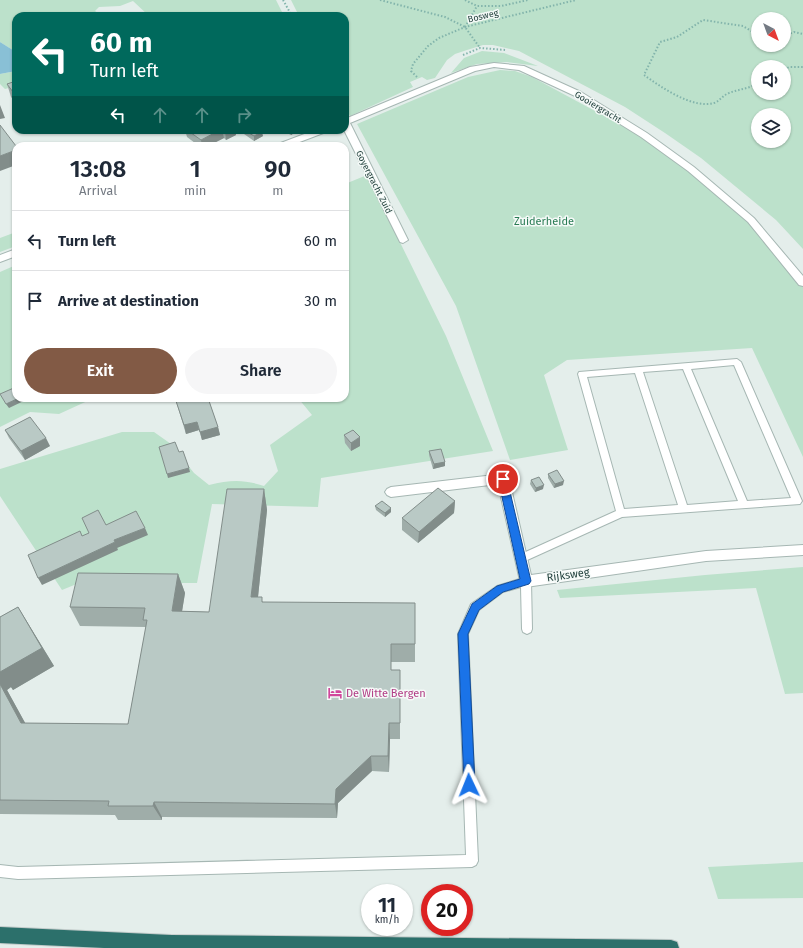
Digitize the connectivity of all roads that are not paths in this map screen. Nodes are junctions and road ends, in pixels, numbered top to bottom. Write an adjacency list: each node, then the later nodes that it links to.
1 (349, 120): 8 (street, Gooiergracht)
2 (349, 130): 5 (street, Goyergracht Zuid)
3 (312, 134): 4 (street)
4 (292, 142)
5 (403, 240)
6 (12, 254): 7 (street)
7 (0, 259)
8 (803, 283)
9 (686, 366): 10 (lane); 12 (lane); 12 (lane)
10 (638, 369): 13 (lane); 14 (lane)
11 (391, 492): 16 (street)
12 (744, 505): 13 (lane)
13 (684, 509): 14 (lane)
14 (621, 513): 16 (lane)
15 (803, 550): 17 (street, Rijksweg)
16 (522, 558): 17 (street)
17 (526, 581): 18 (lane); 19 (lane, Rijksweg)
18 (527, 629)
19 (0, 872)
20 (0, 935): 21 (highway)
21 (671, 948)

